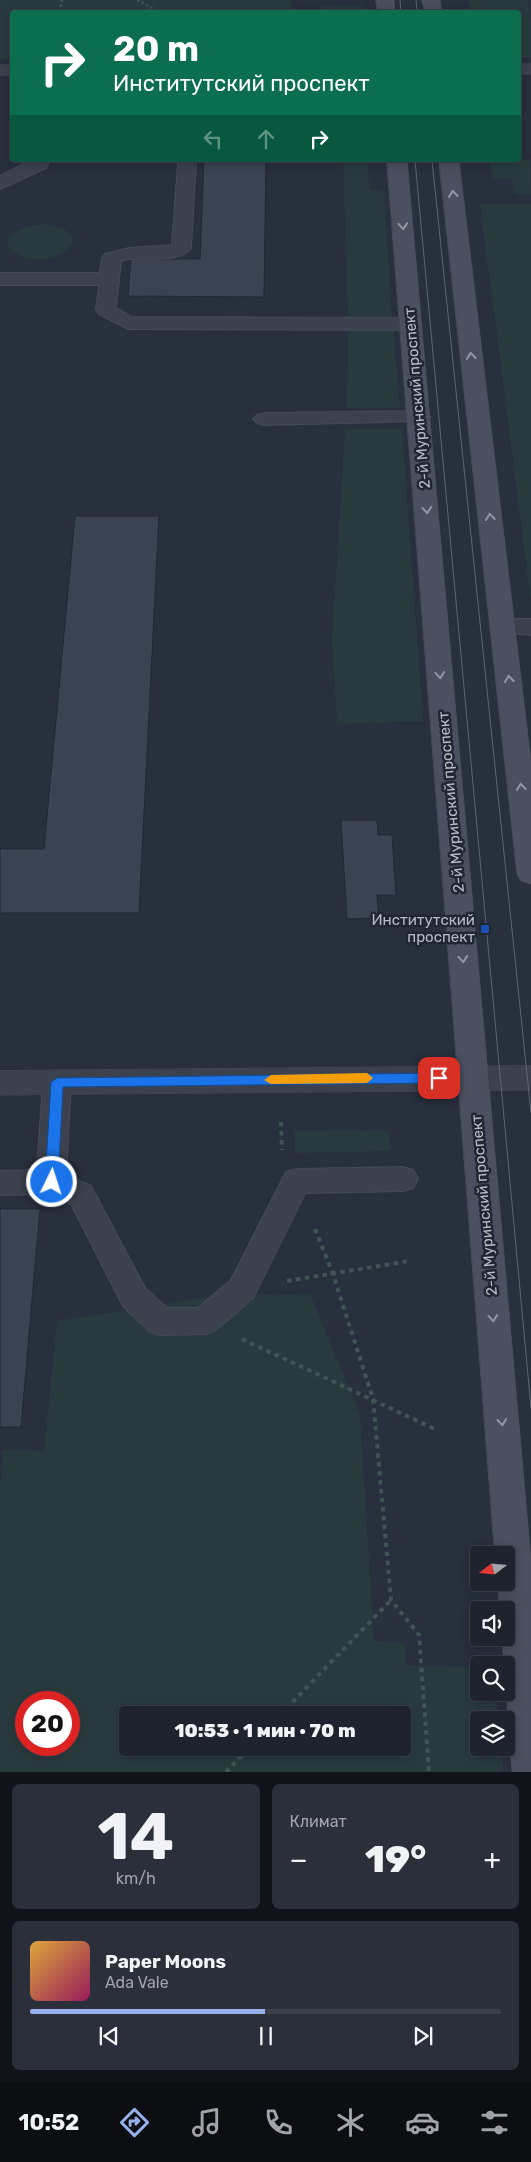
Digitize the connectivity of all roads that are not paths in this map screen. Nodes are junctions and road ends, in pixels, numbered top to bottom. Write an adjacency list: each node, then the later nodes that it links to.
1 (40, 162): 5 (lane)
2 (186, 162): 7 (lane)
3 (397, 162): 8 (main road, 2-й Муринский проспект, one-way to 8)
4 (449, 162): 11 (main road, one-way to 4)
5 (0, 183)
6 (0, 279): 7 (lane)
7 (110, 279): 8 (lane)
8 (411, 324): 9 (main road, 2-й Муринский проспект)
9 (419, 417): 10 (lane); 14 (main road, 2-й Муринский проспект, one-way to 14)
10 (264, 419)
11 (503, 627): 12 (lane); 13 (main road, one-way to 11)
12 (531, 627)
13 (531, 874)
14 (473, 1078): 15 (street); 16 (street); 21 (main road, 2-й Муринский проспект, one-way to 21)
15 (531, 1078)
16 (57, 1082): 17 (street); 19 (lane)
17 (0, 1083)
18 (403, 1179): 19 (lane)
19 (52, 1182): 20 (lane)
20 (0, 1183)
21 (531, 1772)

